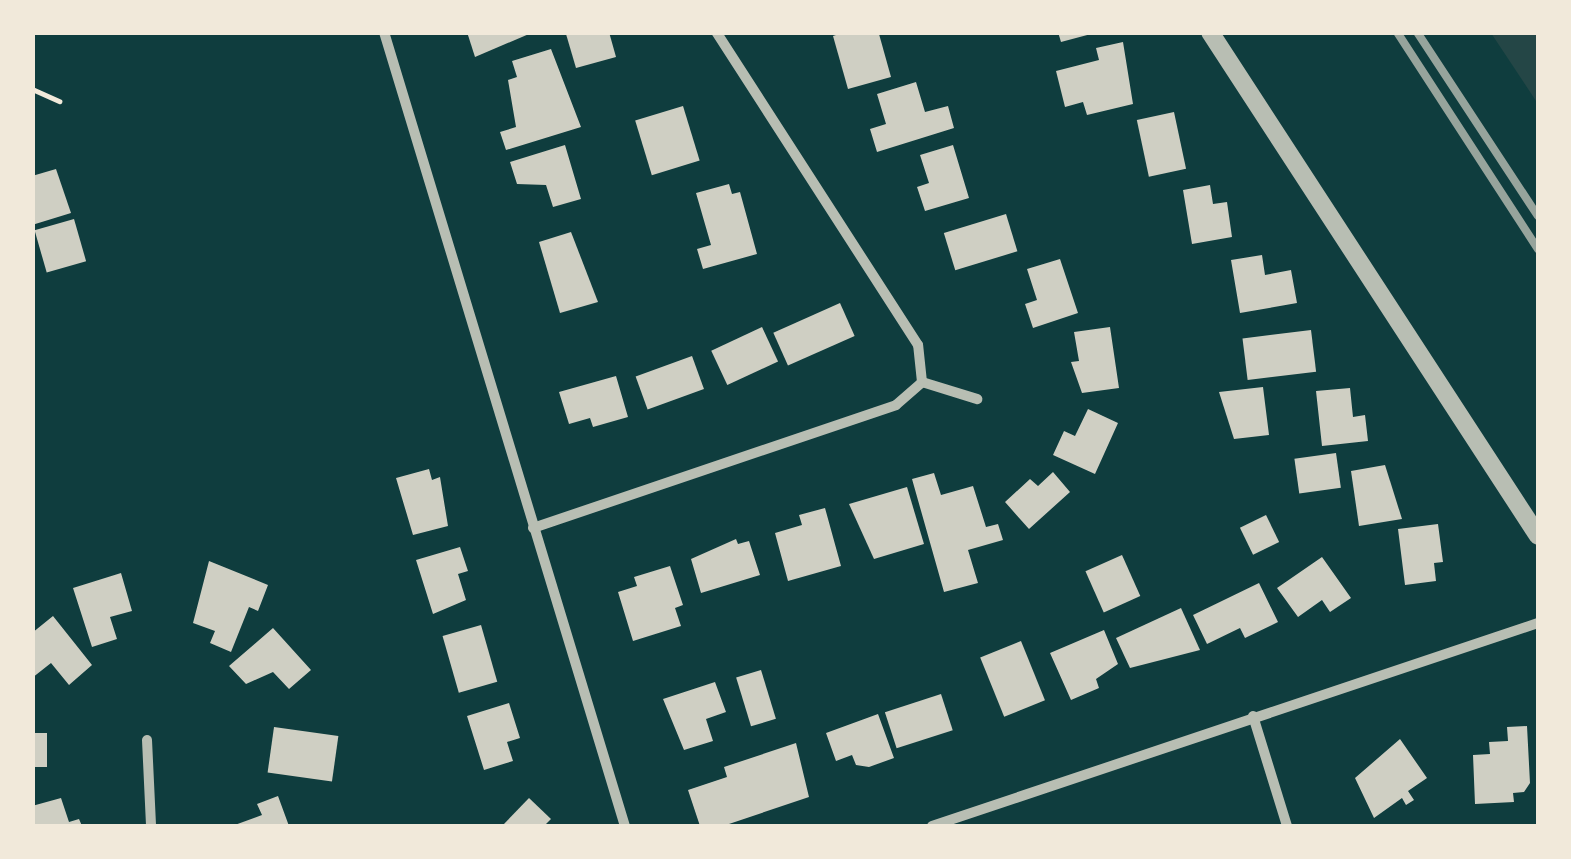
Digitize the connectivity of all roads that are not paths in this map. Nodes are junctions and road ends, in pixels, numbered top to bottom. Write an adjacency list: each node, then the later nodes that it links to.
1 (384, 32): 6 (street)
2 (716, 32): 4 (street)
3 (1210, 32): 7 (street)
4 (922, 382): 5 (street); 6 (street)
5 (976, 399)
6 (533, 528): 12 (street)
7 (1538, 536)
8 (1538, 622): 9 (street)
9 (1254, 716): 13 (street); 14 (street)
10 (147, 740): 11 (street)
11 (151, 826)
12 (625, 826)
13 (932, 826)
14 (1287, 826)

